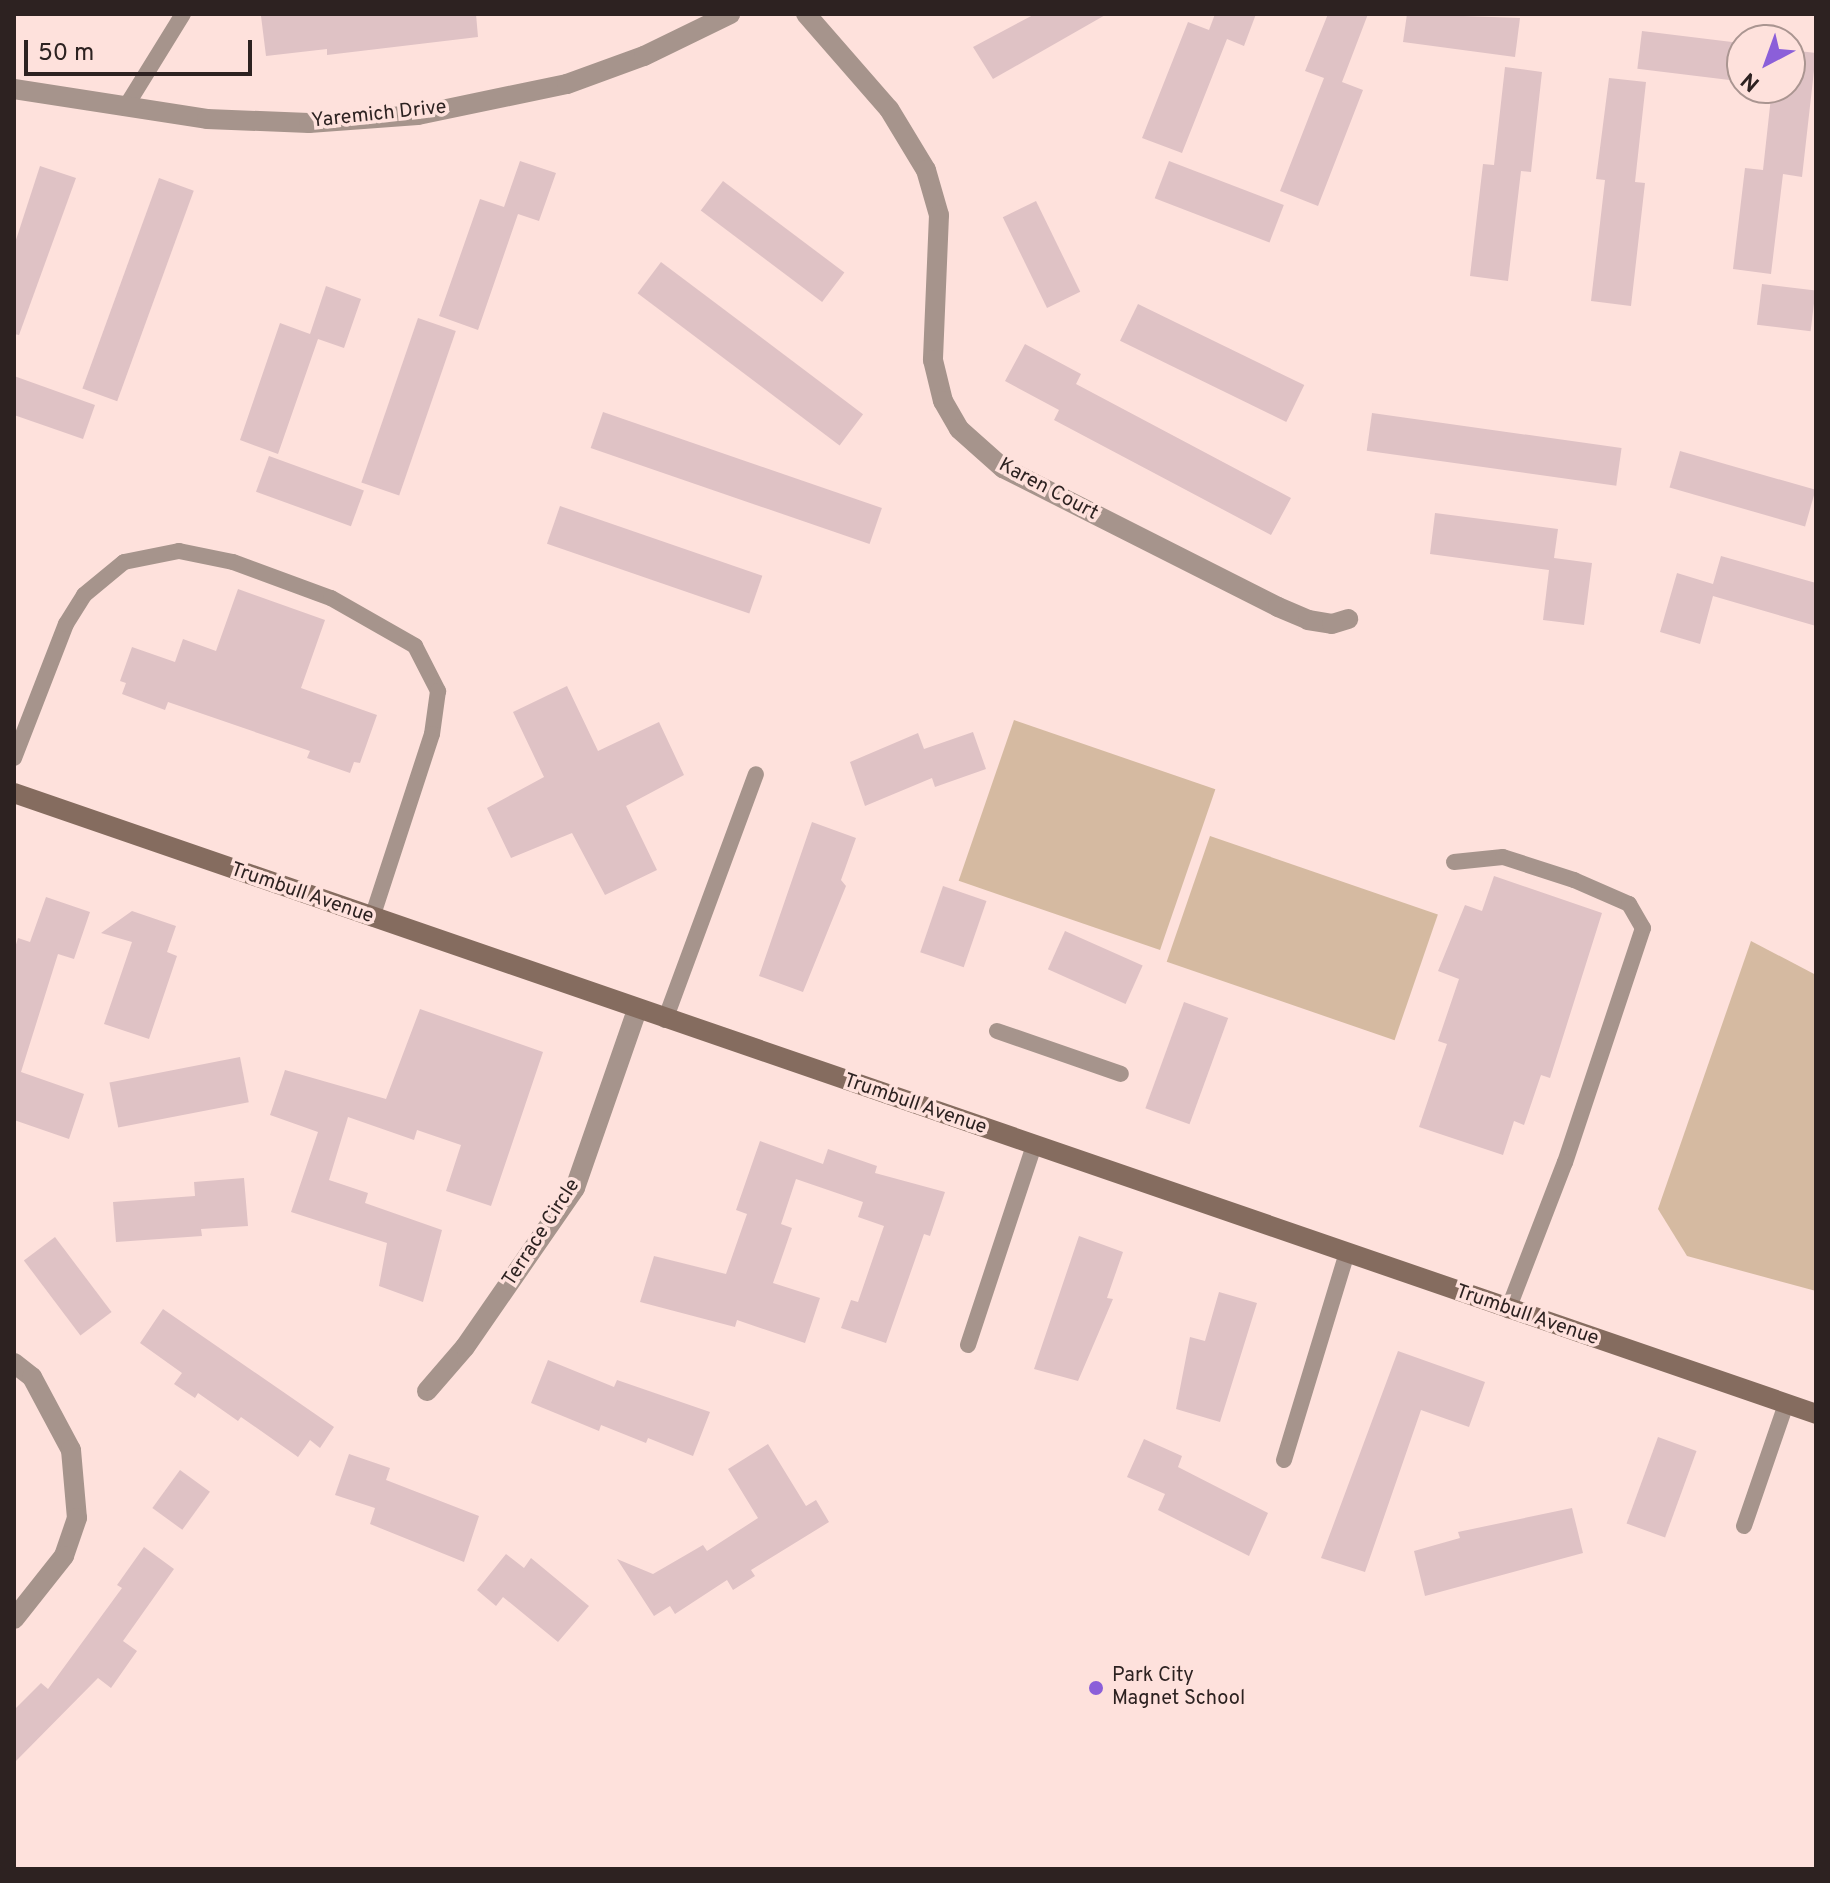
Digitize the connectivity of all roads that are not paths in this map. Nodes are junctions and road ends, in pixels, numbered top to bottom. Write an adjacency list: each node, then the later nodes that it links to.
1 (183, 14): 5 (lane)
2 (730, 14): 5 (street, Yaremich Drive)
3 (806, 14): 6 (street, Karen Court)
4 (14, 89): 5 (street, Yaremich Drive)
5 (125, 108)
6 (1348, 619)
7 (14, 758): 11 (lane)
8 (756, 774): 13 (lane)
9 (14, 793): 11 (street, Trumbull Avenue)
10 (1454, 862): 18 (lane)
11 (372, 918): 12 (street, Trumbull Avenue)
12 (637, 1010): 13 (street, Trumbull Avenue); 21 (street, Terrace Circle)
13 (665, 1020): 16 (street, Trumbull Avenue)
14 (997, 1031): 15 (lane)
15 (1121, 1074)
16 (1034, 1146): 17 (street, Trumbull Avenue); 19 (lane)
17 (1347, 1253): 18 (street, Trumbull Avenue); 24 (lane)
18 (1508, 1310): 22 (street, Trumbull Avenue)
19 (968, 1345)
20 (14, 1363): 26 (street)
21 (427, 1391)
22 (1786, 1404): 23 (street, Trumbull Avenue); 25 (lane)
23 (1816, 1414)
24 (1284, 1460)
25 (1744, 1526)
26 (14, 1619)

